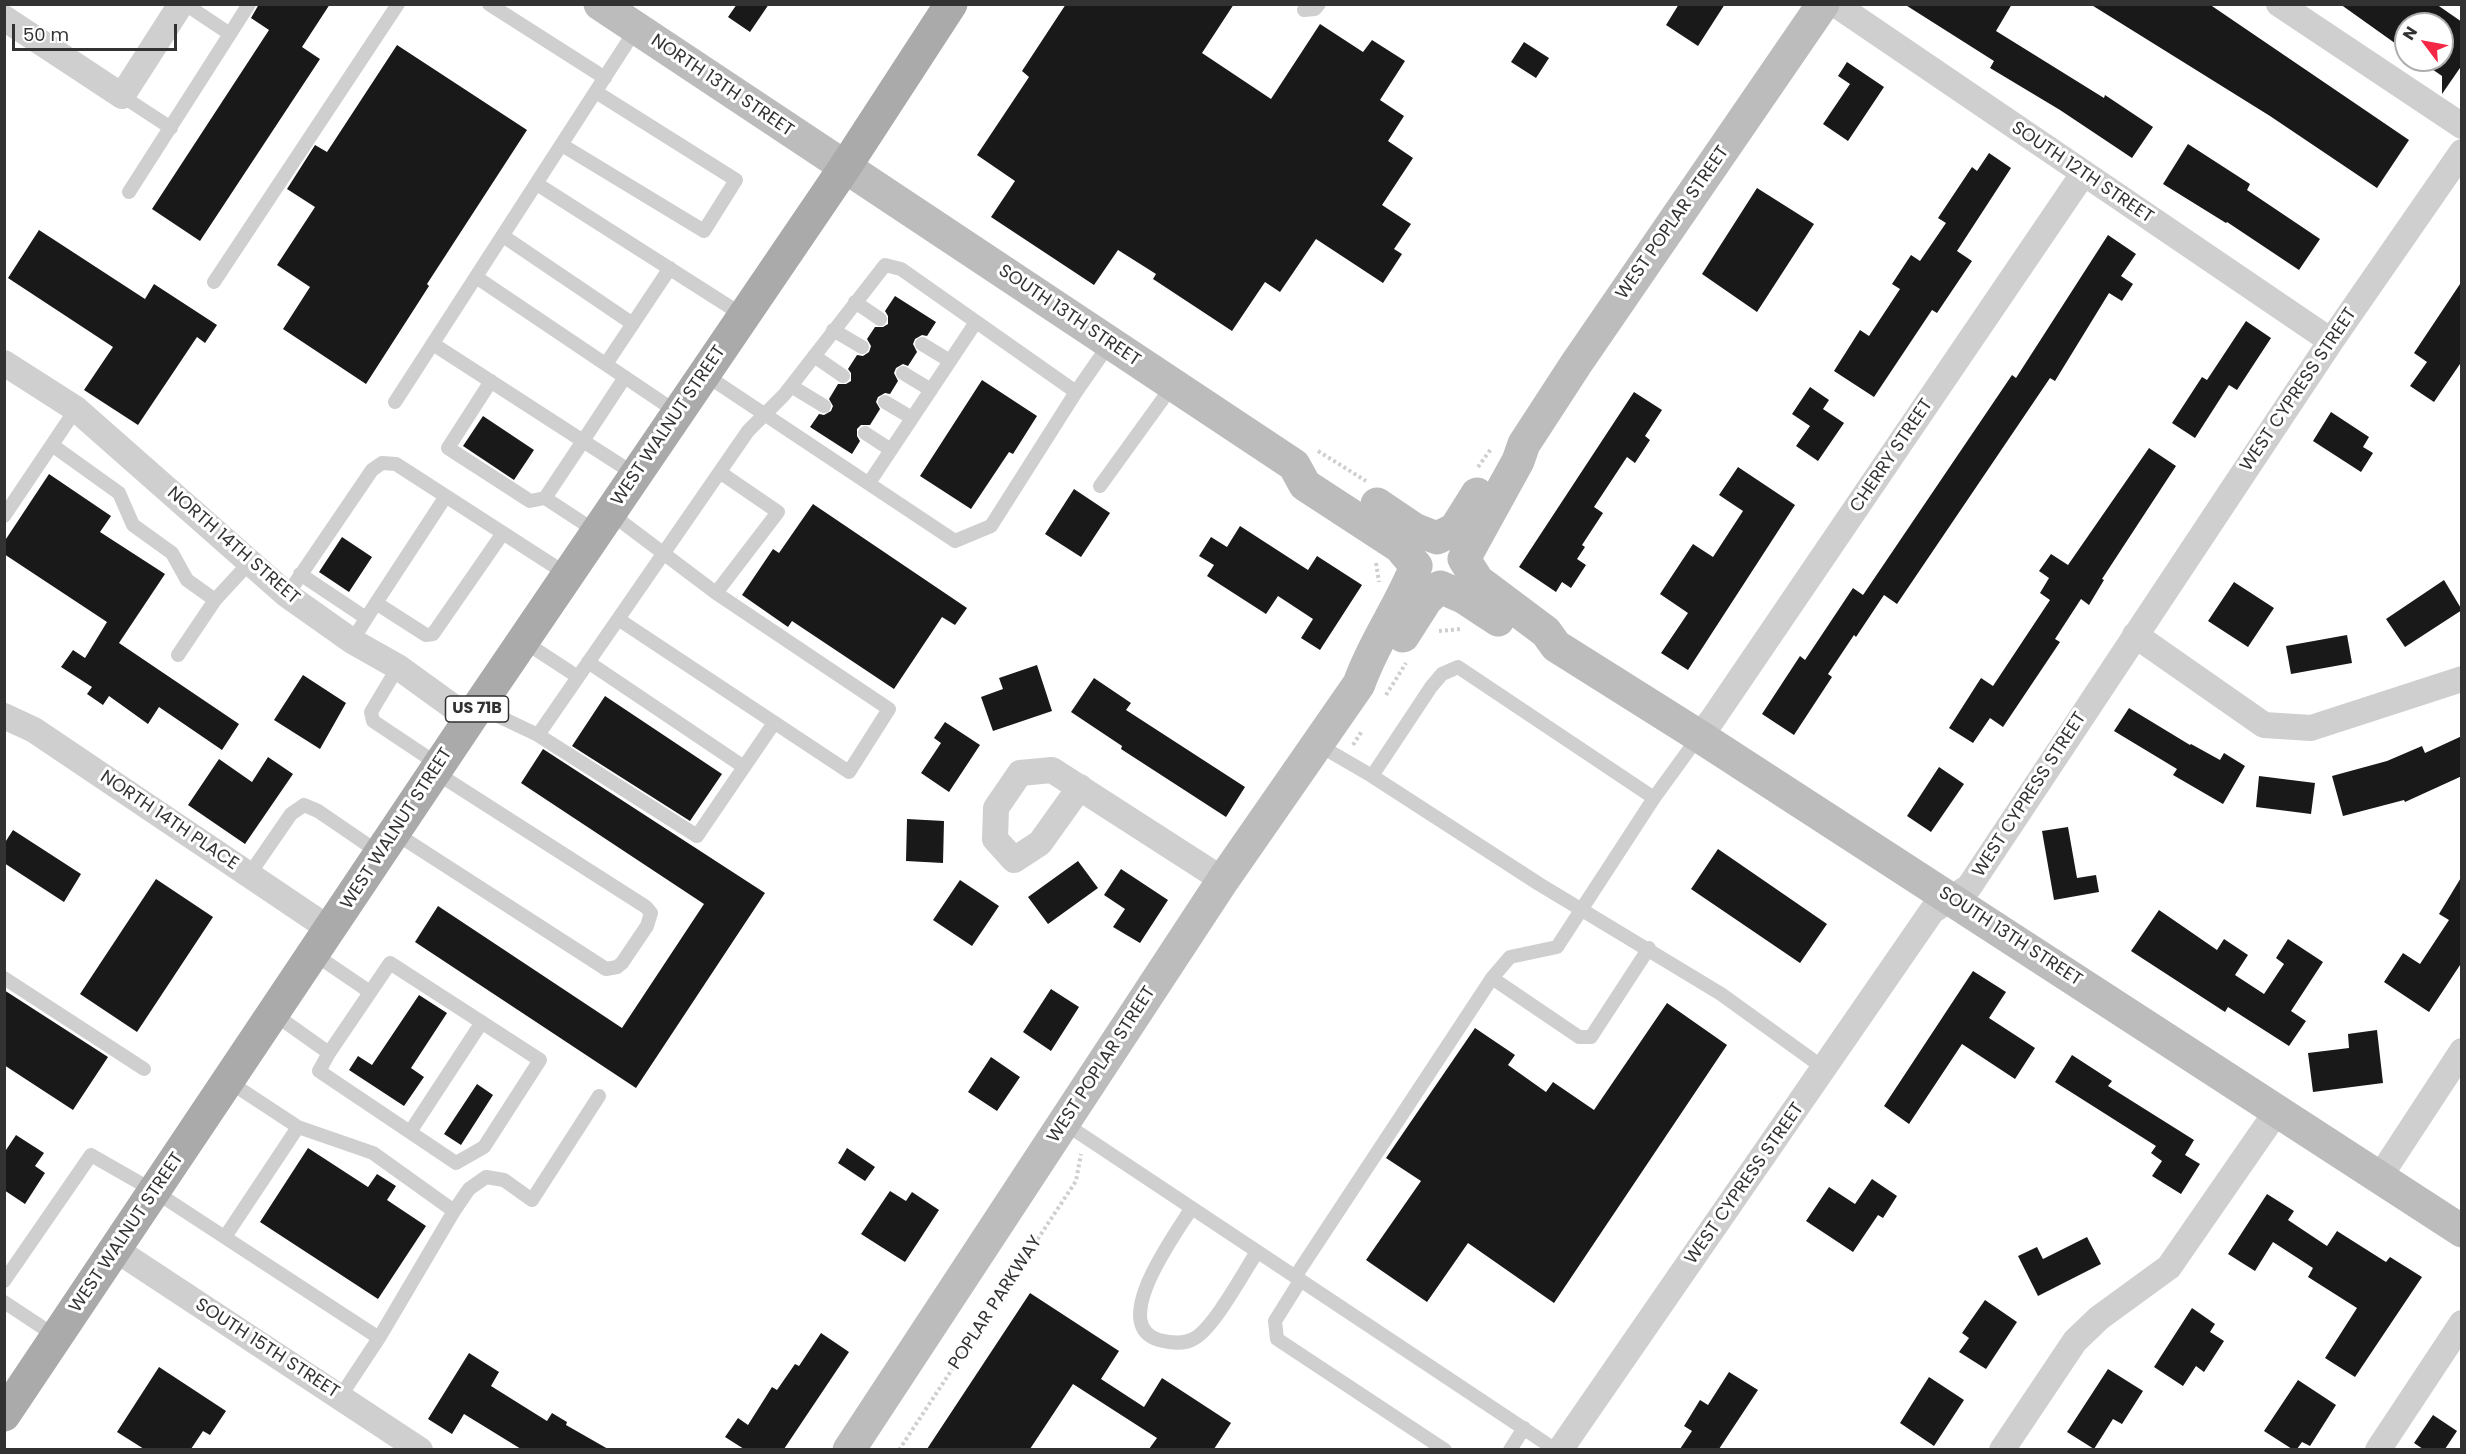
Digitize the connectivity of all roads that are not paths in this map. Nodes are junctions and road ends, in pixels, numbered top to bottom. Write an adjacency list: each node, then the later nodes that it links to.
1 (183, 4): 13 (lane); 16 (street)
2 (249, 4): 13 (lane)
3 (398, 4): 28 (lane)
4 (489, 4): 14 (lane)
5 (951, 4): 21 (main road, WEST WALNUT STREET / US 71B)
6 (1319, 4): 10 (lane)
7 (1823, 4): 62 (street, WEST POPLAR STREET)
8 (1835, 4): 22 (street, SOUTH 12TH STREET)
9 (2279, 4): 17 (street)
10 (1304, 10)
11 (623, 14): 14 (lane); 21 (street, NORTH 13TH STREET)
12 (4, 18): 16 (street)
13 (230, 34): 18 (lane)
14 (605, 78): 15 (lane)
15 (596, 92): 19 (lane); 19 (lane)
16 (122, 96): 18 (lane)
17 (2462, 126)
18 (171, 128): 24 (lane)
19 (562, 145): 23 (lane)
20 (2462, 152): 35 (street, WEST CYPRESS STREET)
21 (845, 167): 30 (main road, WEST WALNUT STREET / US 71B); 36 (street, SOUTH 13TH STREET)
22 (2083, 174): 35 (street, SOUTH 12TH STREET); 100 (street, CHERRY STREET)
23 (537, 184): 25 (lane); 26 (lane)
24 (129, 192)
25 (503, 236): 27 (lane); 33 (lane)
26 (670, 268): 30 (lane); 33 (lane)
27 (476, 278): 37 (lane); 43 (lane)
28 (214, 282)
29 (855, 302): 31 (lane); 32 (lane); 34 (lane)
30 (744, 316): 45 (main road, WEST WALNUT STREET / US 71B)
31 (880, 318)
32 (976, 322): 41 (lane); 52 (lane)
33 (633, 324): 43 (lane)
34 (833, 330): 39 (lane); 40 (lane)
35 (2331, 341): 87 (street, WEST CYPRESS STREET)
36 (1110, 343): 49 (street, SOUTH 13TH STREET); 52 (lane)
37 (433, 344): 48 (lane); 53 (lane)
38 (922, 344): 41 (lane)
39 (862, 347)
40 (814, 356): 46 (lane); 50 (lane)
41 (950, 361): 51 (lane)
42 (4, 363): 56 (street, NORTH 14TH STREET)
43 (606, 364): 47 (lane)
44 (903, 373): 51 (lane)
45 (704, 374): 57 (main road, WEST WALNUT STREET / US 71B); 58 (lane)
46 (843, 376)
47 (625, 377): 57 (lane); 61 (lane)
48 (491, 381): 61 (lane); 71 (lane)
49 (1173, 385): 65 (street, SOUTH 13TH STREET); 69 (lane)
50 (791, 386): 55 (lane); 58 (lane)
51 (931, 390): 59 (lane)
52 (1076, 392): 68 (lane)
53 (395, 402)
54 (885, 402): 59 (lane)
55 (824, 406)
56 (76, 409): 63 (lane); 78 (street, NORTH 14TH STREET)
57 (678, 413): 67 (main road, WEST WALNUT STREET / US 71B)
58 (766, 413): 66 (lane); 68 (lane)
59 (912, 418): 64 (lane)
60 (865, 433): 64 (lane)
61 (583, 441): 67 (lane); 71 (lane)
62 (1524, 444): 75 (street, WEST POPLAR STREET); 77 (street, WEST POPLAR STREET)
63 (52, 445): 72 (lane); 83 (lane)
64 (891, 450): 68 (lane)
65 (1294, 465): 75 (street, SOUTH 13TH STREET); 80 (street, SOUTH 13TH STREET)
66 (721, 473): 76 (lane); 82 (lane)
67 (636, 475): 73 (main road, WEST WALNUT STREET / US 71B)
68 (869, 483)
69 (1100, 486)
70 (446, 496): 74 (lane); 81 (lane); 84 (lane)
71 (545, 498): 73 (lane)
72 (4, 516)
73 (603, 523): 76 (lane); 79 (main road, WEST WALNUT STREET / US 71B)
74 (503, 533): 79 (lane); 84 (lane)
75 (1437, 538): 77 (street); 80 (street)
76 (664, 554): 82 (lane); 86 (lane)
77 (1464, 559): 80 (street); 90 (street, SOUTH 13TH STREET)
78 (250, 562): 81 (street, NORTH 14TH STREET); 83 (lane)
79 (568, 575): 89 (main road, WEST WALNUT STREET / US 71B)
80 (1428, 576): 90 (street, SOUTH 13TH STREET); 101 (street, WEST POPLAR STREET)
81 (294, 585): 85 (lane); 88 (street, NORTH 14TH STREET)
82 (716, 593): 98 (lane)
83 (215, 600): 91 (lane)
84 (376, 603): 85 (lane)
85 (366, 618): 88 (lane)
86 (618, 619): 92 (lane); 98 (lane)
87 (2135, 635): 95 (street); 110 (street, WEST CYPRESS STREET)
88 (352, 641): 93 (street, NORTH 14TH STREET)
89 (523, 641): 94 (lane); 96 (main road, WEST WALNUT STREET / US 71B)
90 (1556, 646): 100 (street, SOUTH 13TH STREET)
91 (178, 655)
92 (588, 662): 94 (lane); 102 (lane)
93 (398, 667): 96 (street, NORTH 14TH STREET); 103 (lane)
94 (578, 677): 99 (lane)
95 (2462, 679)
96 (474, 713): 99 (lane); 103 (main road, WEST WALNUT STREET / US 71B)
97 (4, 716): 108 (street, NORTH 14TH PLACE)
98 (774, 723): 102 (lane)
99 (538, 735): 102 (lane)
100 (1699, 736): 106 (lane); 110 (street, SOUTH 13TH STREET)
101 (1317, 744): 104 (lane); 109 (street, WEST POPLAR STREET)
102 (744, 767)
103 (437, 768): 107 (main road, WEST WALNUT STREET / US 71B); 107 (lane)
104 (1372, 776): 106 (lane); 111 (lane)
105 (1080, 787): 109 (street)
106 (1654, 798): 111 (lane)
107 (388, 843): 108 (lane); 112 (main road, WEST WALNUT STREET / US 71B)
108 (249, 875): 112 (street, NORTH 14TH PLACE)
109 (1223, 880): 126 (street, WEST POPLAR STREET)
110 (1949, 898): 122 (street, WEST CYPRESS STREET); 125 (street, SOUTH 13TH STREET)
111 (1580, 909): 113 (lane); 115 (lane)
112 (323, 942): 116 (lane); 117 (main road, WEST WALNUT STREET / US 71B)
113 (1649, 948): 115 (lane); 122 (lane)
114 (4, 978): 121 (lane)
115 (1492, 978): 137 (lane)
116 (370, 992): 118 (lane); 120 (lane)
117 (274, 1014): 120 (lane); 123 (main road, WEST WALNUT STREET / US 71B)
118 (482, 1022): 128 (lane); 128 (lane)
119 (2462, 1051): 129 (street)
120 (329, 1053): 128 (lane)
121 (144, 1069)
122 (1825, 1069): 150 (street, WEST CYPRESS STREET)
123 (228, 1081): 127 (lane); 130 (main road, WEST WALNUT STREET / US 71B)
124 (599, 1096): 132 (lane)
125 (2277, 1112): 129 (street, SOUTH 13TH STREET); 151 (street)
126 (1064, 1123): 131 (lane); 147 (street, WEST POPLAR STREET)
127 (298, 1127): 132 (lane); 134 (lane)
128 (410, 1132)
129 (2379, 1178): 133 (street, SOUTH 13TH STREET)
130 (154, 1191): 134 (lane); 135 (main road, WEST WALNUT STREET / US 71B); 138 (lane)
131 (1191, 1209): 136 (lane); 136 (lane)
132 (454, 1211): 142 (lane)
133 (2462, 1232)
134 (225, 1238): 142 (lane)
135 (115, 1249): 141 (main road, WEST WALNUT STREET / US 71B); 143 (street, SOUTH 15TH STREET)
136 (1257, 1252): 137 (lane)
137 (1298, 1279): 145 (lane); 148 (lane)
138 (4, 1281)
139 (4, 1302): 141 (lane)
140 (2462, 1323): 152 (street)
141 (57, 1337): 144 (main road, WEST WALNUT STREET / US 71B)
142 (379, 1338): 143 (lane)
143 (340, 1397): 146 (street, SOUTH 15TH STREET)
144 (5, 1414)
145 (1524, 1428): 149 (lane); 150 (lane)
146 (420, 1449)
147 (849, 1449)
148 (1446, 1449)
149 (1510, 1449)
150 (1558, 1449)
151 (2002, 1449)
152 (2378, 1449)

